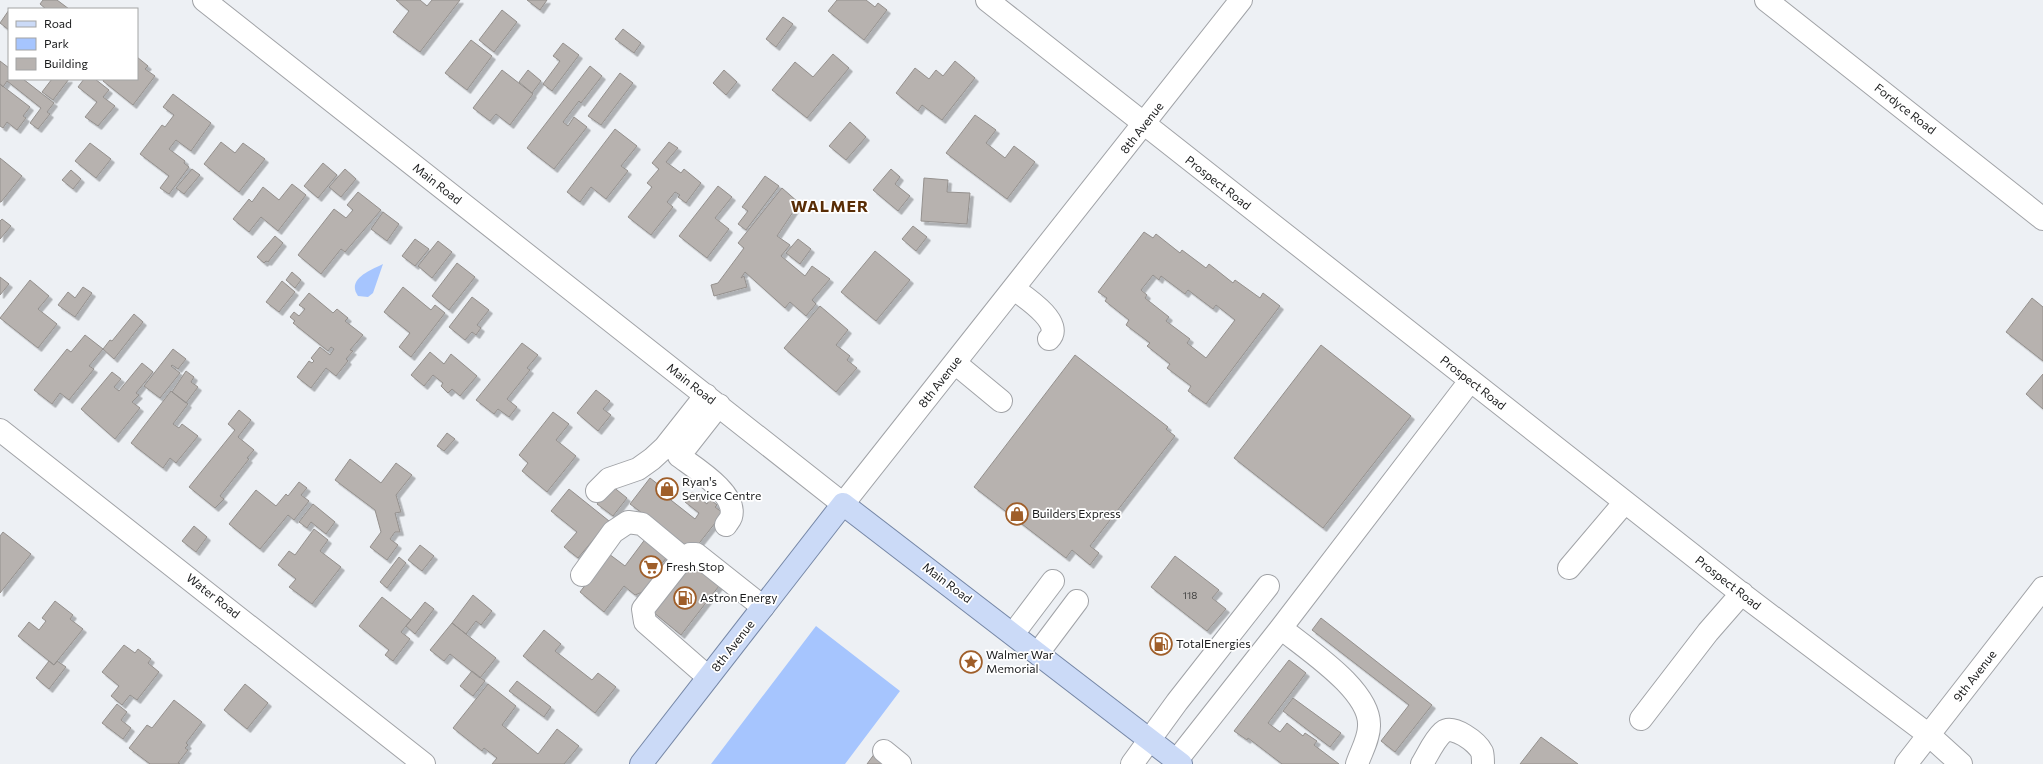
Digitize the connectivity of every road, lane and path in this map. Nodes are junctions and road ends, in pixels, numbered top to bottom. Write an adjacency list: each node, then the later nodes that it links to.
1 (204, 0): 11 (street, Main Road)
2 (987, 0): 5 (street, Prospect Road)
3 (1241, 0): 5 (street, 8th Avenue)
4 (1766, 0): 6 (street, Fordyce Road)
5 (1144, 125): 7 (street, 8th Avenue); 10 (street, Prospect Road)
6 (2043, 219)
7 (1014, 289): 8 (street); 9 (street, 8th Avenue)
8 (1050, 339)
9 (955, 363): 12 (street); 16 (street, 8th Avenue)
10 (1470, 381): 15 (street, Prospect Road); 27 (street)
11 (713, 400): 14 (street); 16 (street, Main Road); 17 (street)
12 (1001, 401)
13 (0, 430): 35 (street, Water Road)
14 (598, 491)
15 (1626, 502): 19 (street); 24 (street, Prospect Road)
16 (843, 504): 26 (main road, 8th Avenue); 28 (main road, Main Road)
17 (726, 525)
18 (684, 558): 20 (street); 26 (street); 30 (street)
19 (1569, 568)
20 (582, 575)
21 (1053, 581): 28 (street)
22 (1268, 586): 33 (street)
23 (2043, 588): 32 (street, 9th Avenue)
24 (1742, 593): 31 (street); 32 (street, Prospect Road)
25 (1077, 601): 29 (street)
26 (763, 607): 30 (main road, 8th Avenue)
27 (1281, 628): 34 (street); 38 (street)
28 (1013, 634): 29 (main road, Main Road)
29 (1038, 653): 33 (main road, Main Road)
30 (708, 677): 36 (main road, 8th Avenue)
31 (1641, 719)
32 (1929, 736): 41 (street, 9th Avenue); 42 (street, Prospect Road)
33 (1150, 740): 34 (main road, Main Road); 37 (street)
34 (1179, 762)
35 (424, 764)
36 (641, 764)
37 (1132, 764)
38 (1357, 764)
39 (1422, 764): 40 (street)
40 (1483, 764)
41 (1906, 764)
42 (1961, 764)

